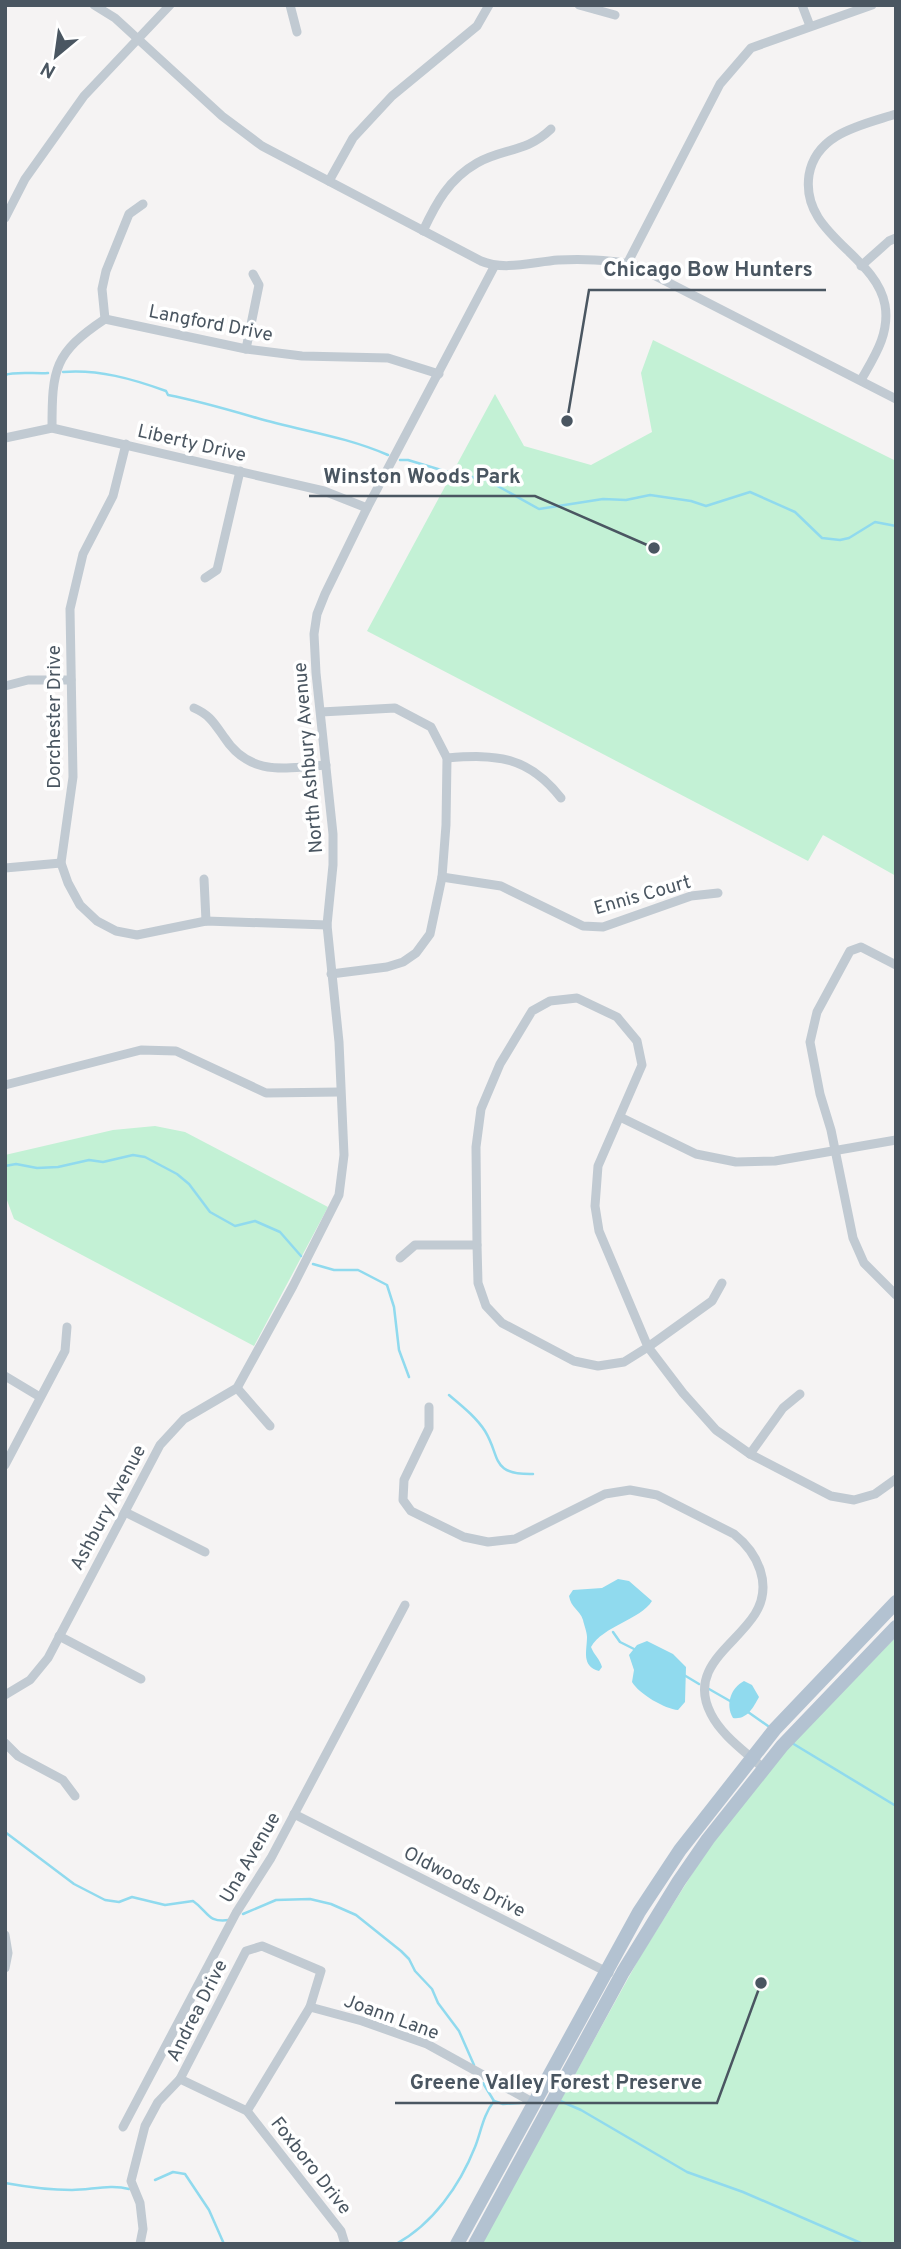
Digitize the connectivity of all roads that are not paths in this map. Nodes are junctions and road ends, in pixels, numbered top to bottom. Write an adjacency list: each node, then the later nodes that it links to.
1 (94, 5): 11 (street)
2 (170, 5): 11 (street)
3 (290, 5): 10 (street)
4 (489, 5): 14 (street)
5 (579, 5): 8 (street)
6 (802, 5): 9 (street)
7 (872, 5): 9 (street)
8 (615, 15)
9 (810, 26): 19 (street)
10 (297, 32)
11 (139, 40): 14 (street); 16 (street)
12 (896, 114): 20 (street)
13 (551, 129): 17 (street)
14 (329, 181): 17 (street)
15 (143, 204): 23 (street)
16 (5, 218)
17 (423, 231): 21 (street)
18 (896, 239): 20 (street)
19 (627, 264): 21 (street); 26 (street)
20 (862, 266): 26 (street)
21 (494, 267): 25 (street, North Ashbury Avenue)
22 (253, 274): 24 (street)
23 (105, 319): 24 (street, Langford Drive); 28 (street)
24 (246, 349): 25 (street, Langford Drive)
25 (439, 374): 32 (street, North Ashbury Avenue)
26 (861, 380): 27 (street)
27 (896, 398)
28 (52, 428): 29 (street, Liberty Drive); 30 (street, Liberty Drive)
29 (5, 438)
30 (126, 444): 31 (street, Liberty Drive); 34 (street, Dorchester Drive)
31 (240, 471): 32 (street, Liberty Drive); 33 (street)
32 (367, 508): 37 (street, North Ashbury Avenue)
33 (205, 578)
34 (71, 680): 35 (street); 41 (street, Dorchester Drive)
35 (5, 686)
36 (194, 708): 39 (street)
37 (321, 712): 38 (street); 39 (street, North Ashbury Avenue)
38 (447, 758): 40 (street); 43 (street)
39 (326, 765): 47 (street, North Ashbury Avenue)
40 (561, 798)
41 (61, 863): 42 (street); 46 (street)
42 (5, 868)
43 (442, 877): 45 (street, Ennis Court); 49 (street)
44 (204, 880): 46 (street)
45 (718, 893)
46 (206, 921): 47 (street)
47 (327, 925): 49 (street, North Ashbury Avenue)
48 (896, 965): 54 (street)
49 (331, 974): 51 (street, North Ashbury Avenue)
50 (5, 1085): 51 (street)
51 (340, 1092): 62 (street, North Ashbury Avenue)
52 (620, 1117): 54 (street); 55 (street); 60 (street)
53 (896, 1140): 54 (street)
54 (834, 1150): 58 (street)
55 (477, 1245): 56 (street); 60 (street)
56 (400, 1258)
57 (722, 1283): 60 (street)
58 (896, 1295)
59 (67, 1327): 64 (street)
60 (649, 1347): 67 (street)
61 (5, 1376): 64 (street)
62 (237, 1388): 66 (street); 70 (street, Ashbury Avenue)
63 (800, 1394): 67 (street)
64 (40, 1397): 68 (street)
65 (429, 1407): 79 (street)
66 (270, 1426)
67 (750, 1454): 69 (street)
68 (5, 1465)
69 (896, 1479)
70 (125, 1511): 71 (street); 75 (street, Ashbury Avenue)
71 (205, 1552)
72 (896, 1602): 79 (main road)
73 (405, 1605): 82 (street, Una Avenue)
74 (896, 1627): 80 (main road)
75 (59, 1636): 76 (street); 77 (street, Ashbury Avenue)
76 (141, 1679)
77 (5, 1695)
78 (5, 1743): 81 (street)
79 (752, 1758): 80 (street); 85 (main road)
80 (763, 1768): 86 (main road)
81 (75, 1796)
82 (294, 1814): 85 (street, Oldwoods Drive); 91 (street, Una Avenue)
83 (5, 1935): 84 (street)
84 (5, 1968)
85 (605, 1972): 86 (street, Oldwoods Drive); 89 (main road)
86 (620, 1979): 95 (main road)
87 (310, 2007): 88 (street, Andrea Drive); 89 (street, Joann Lane); 90 (street)
88 (180, 2080): 90 (street); 92 (street)
89 (534, 2103): 94 (main road)
90 (247, 2111): 93 (street, Foxboro Drive)
91 (123, 2127)
92 (140, 2244)
93 (345, 2244)
94 (457, 2244)
95 (475, 2244)

